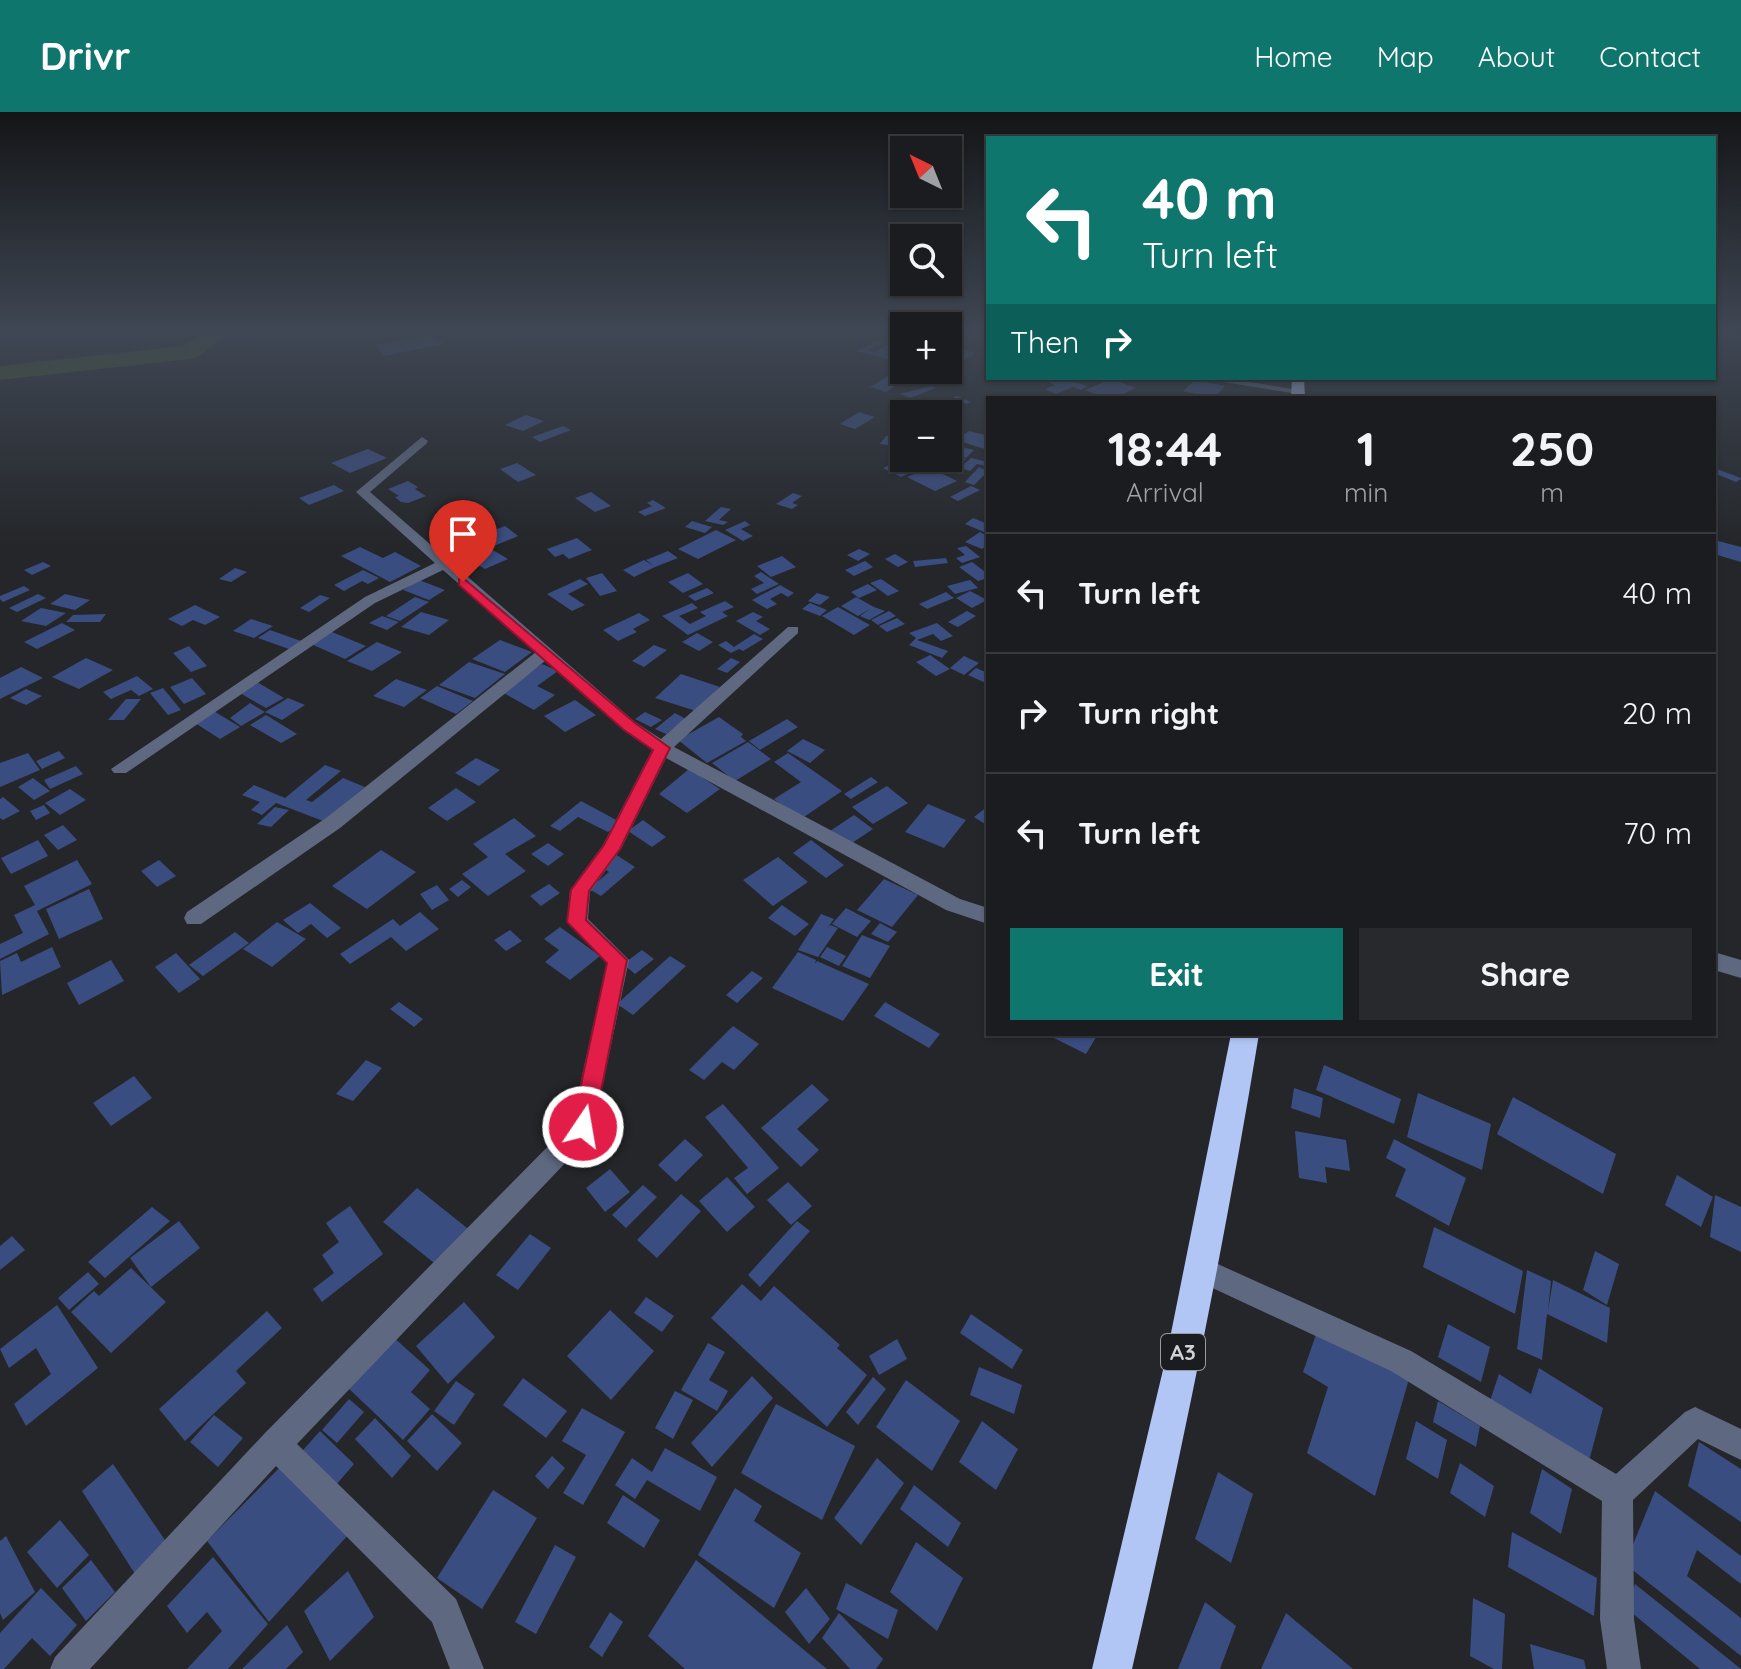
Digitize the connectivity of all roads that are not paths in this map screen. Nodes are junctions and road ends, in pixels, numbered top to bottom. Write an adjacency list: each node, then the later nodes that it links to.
1 (422, 441): 2 (street)
2 (443, 565): 4 (street); 6 (street)
3 (793, 630): 5 (street)
4 (546, 652): 5 (street); 8 (street)
5 (662, 748): 7 (street); 13 (street)
6 (120, 769)
7 (986, 915)
8 (194, 918)
9 (1716, 962): 10 (street)
10 (1741, 969)
11 (1245, 1036): 12 (highway, A3)
12 (1200, 1269): 15 (street); 18 (highway, A3)
13 (276, 1444): 16 (street); 17 (street)
14 (1741, 1445): 15 (street)
15 (1618, 1493): 19 (street)
16 (67, 1669)
17 (467, 1669)
18 (1112, 1669)
19 (1624, 1669)

